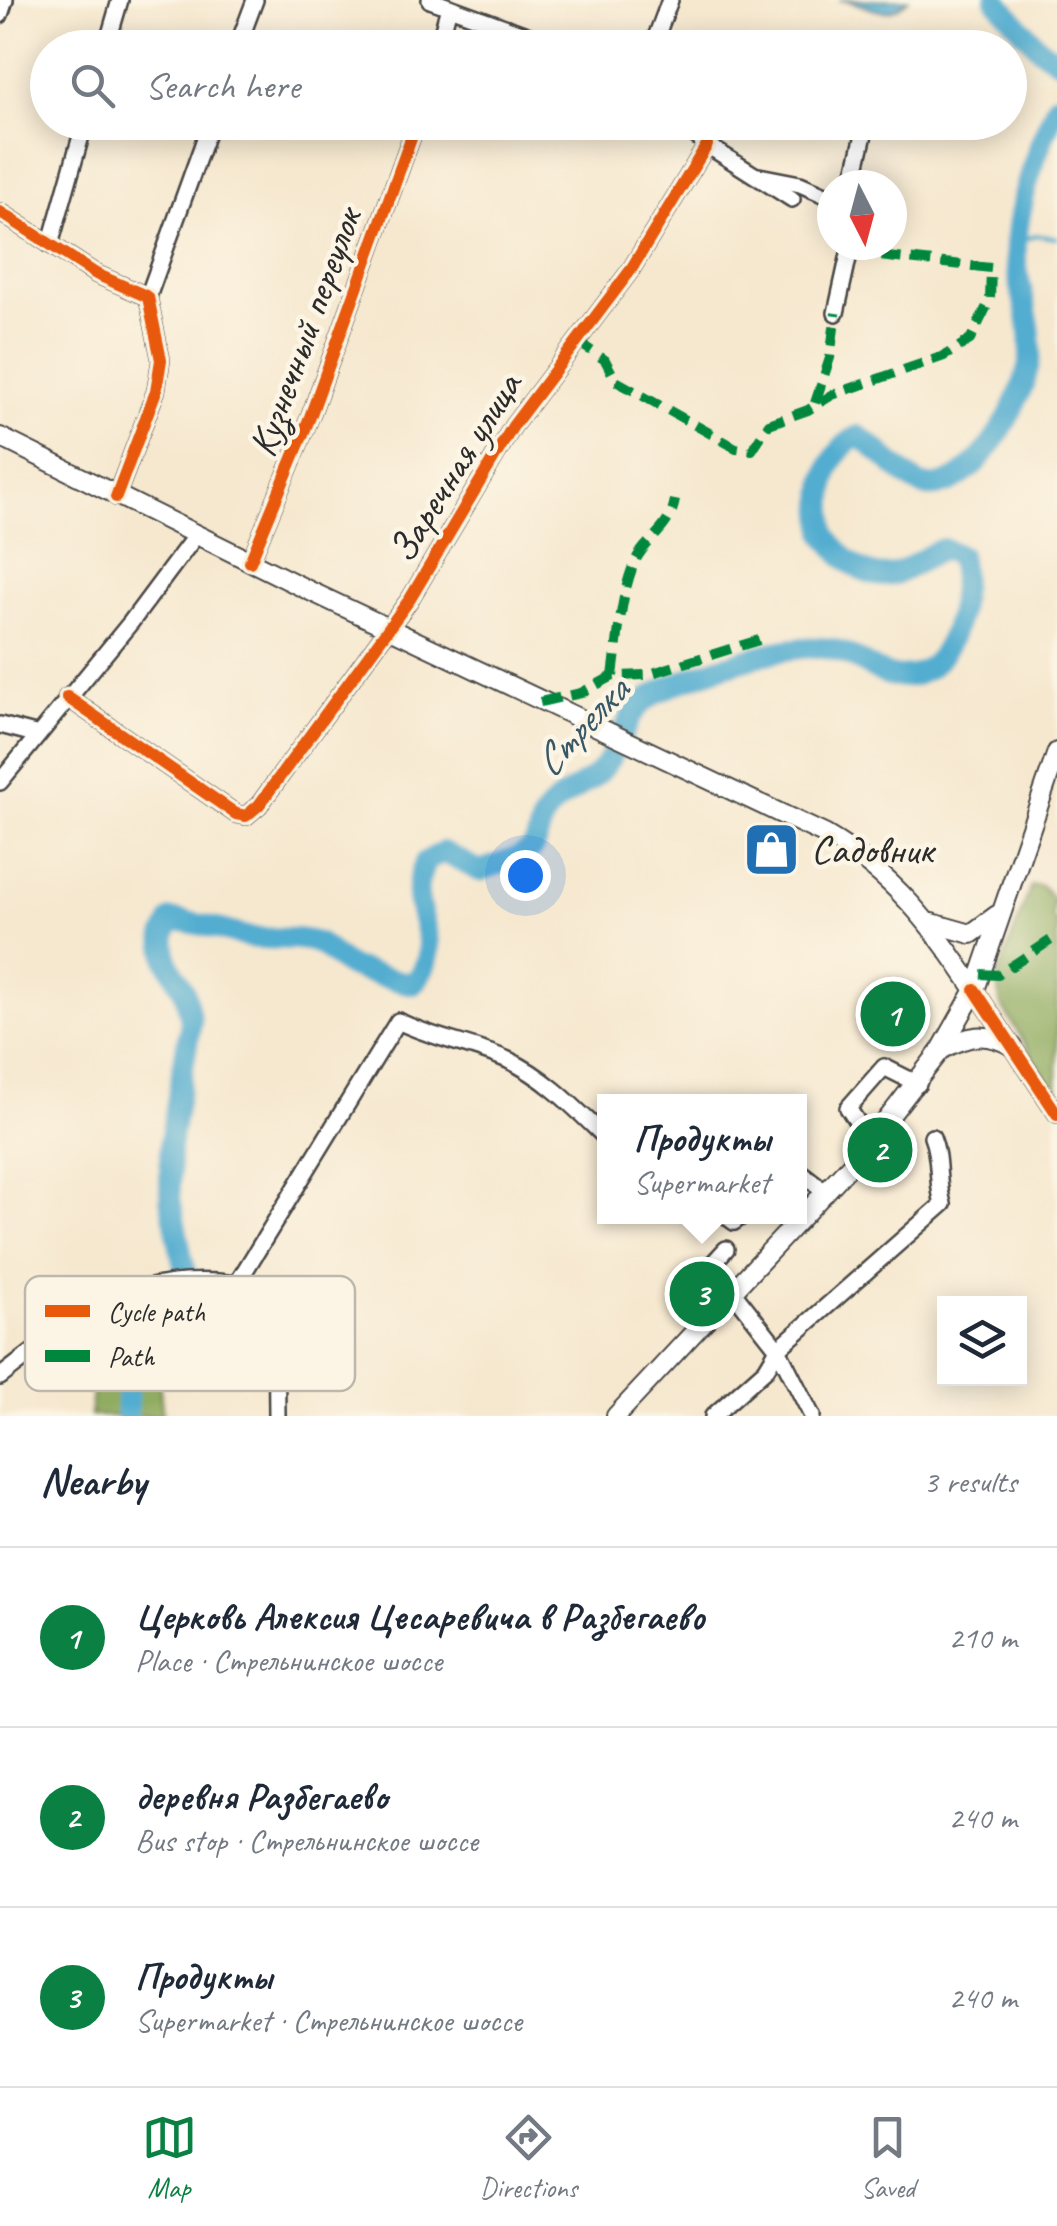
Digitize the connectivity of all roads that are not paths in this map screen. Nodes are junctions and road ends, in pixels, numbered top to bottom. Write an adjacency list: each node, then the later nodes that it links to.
1 (5, 0): 7 (street)
2 (120, 0): 8 (street)
3 (254, 0): 9 (street)
4 (430, 0): 6 (street)
5 (670, 0): 12 (street)
6 (449, 7): 10 (street); 11 (street)
7 (0, 15)
8 (111, 30)
9 (243, 30)
10 (443, 30)
11 (512, 30)
12 (659, 30)
13 (79, 140): 24 (street)
14 (205, 140): 26 (street)
15 (410, 140): 31 (street, Кузнечный переулок)
16 (702, 140): 18 (street)
17 (863, 140): 19 (street)
18 (709, 146): 20 (street); 32 (street, Заречная улица)
19 (856, 170)
20 (755, 175): 21 (street); 22 (street)
21 (817, 192)
22 (792, 199)
23 (0, 212): 24 (street)
24 (50, 245): 26 (street)
25 (848, 260): 27 (street)
26 (148, 297): 29 (street)
27 (836, 313)
28 (0, 437): 29 (main road)
29 (116, 498): 30 (main road)
30 (196, 535): 31 (main road); 33 (street)
31 (250, 562): 32 (main road)
32 (389, 628): 33 (street, Заречная улица); 39 (main road)
33 (67, 696): 35 (street)
34 (0, 725): 35 (street)
35 (35, 734): 37 (street)
36 (1057, 752): 38 (main road)
37 (0, 782)
38 (1003, 906): 39 (main road); 40 (main road)
39 (932, 924): 40 (main road)
40 (975, 990): 41 (street); 42 (main road)
41 (1012, 1046): 42 (main road); 44 (street)
42 (941, 1050): 43 (main road)
43 (918, 1084): 47 (main road); 47 (street)
44 (1057, 1114)
45 (597, 1130): 53 (street)
46 (932, 1137): 55 (street)
47 (871, 1142): 49 (main road)
48 (807, 1177): 49 (street)
49 (826, 1192): 50 (main road)
50 (807, 1213)
51 (796, 1224): 54 (main road)
52 (726, 1249): 54 (street)
53 (241, 1276)
54 (730, 1296): 55 (street); 60 (main road)
55 (778, 1348): 61 (street); 62 (street)
56 (25, 1359): 57 (street)
57 (0, 1377)
58 (277, 1391): 59 (street)
59 (278, 1416)
60 (616, 1416)
61 (713, 1416)
62 (812, 1416)

